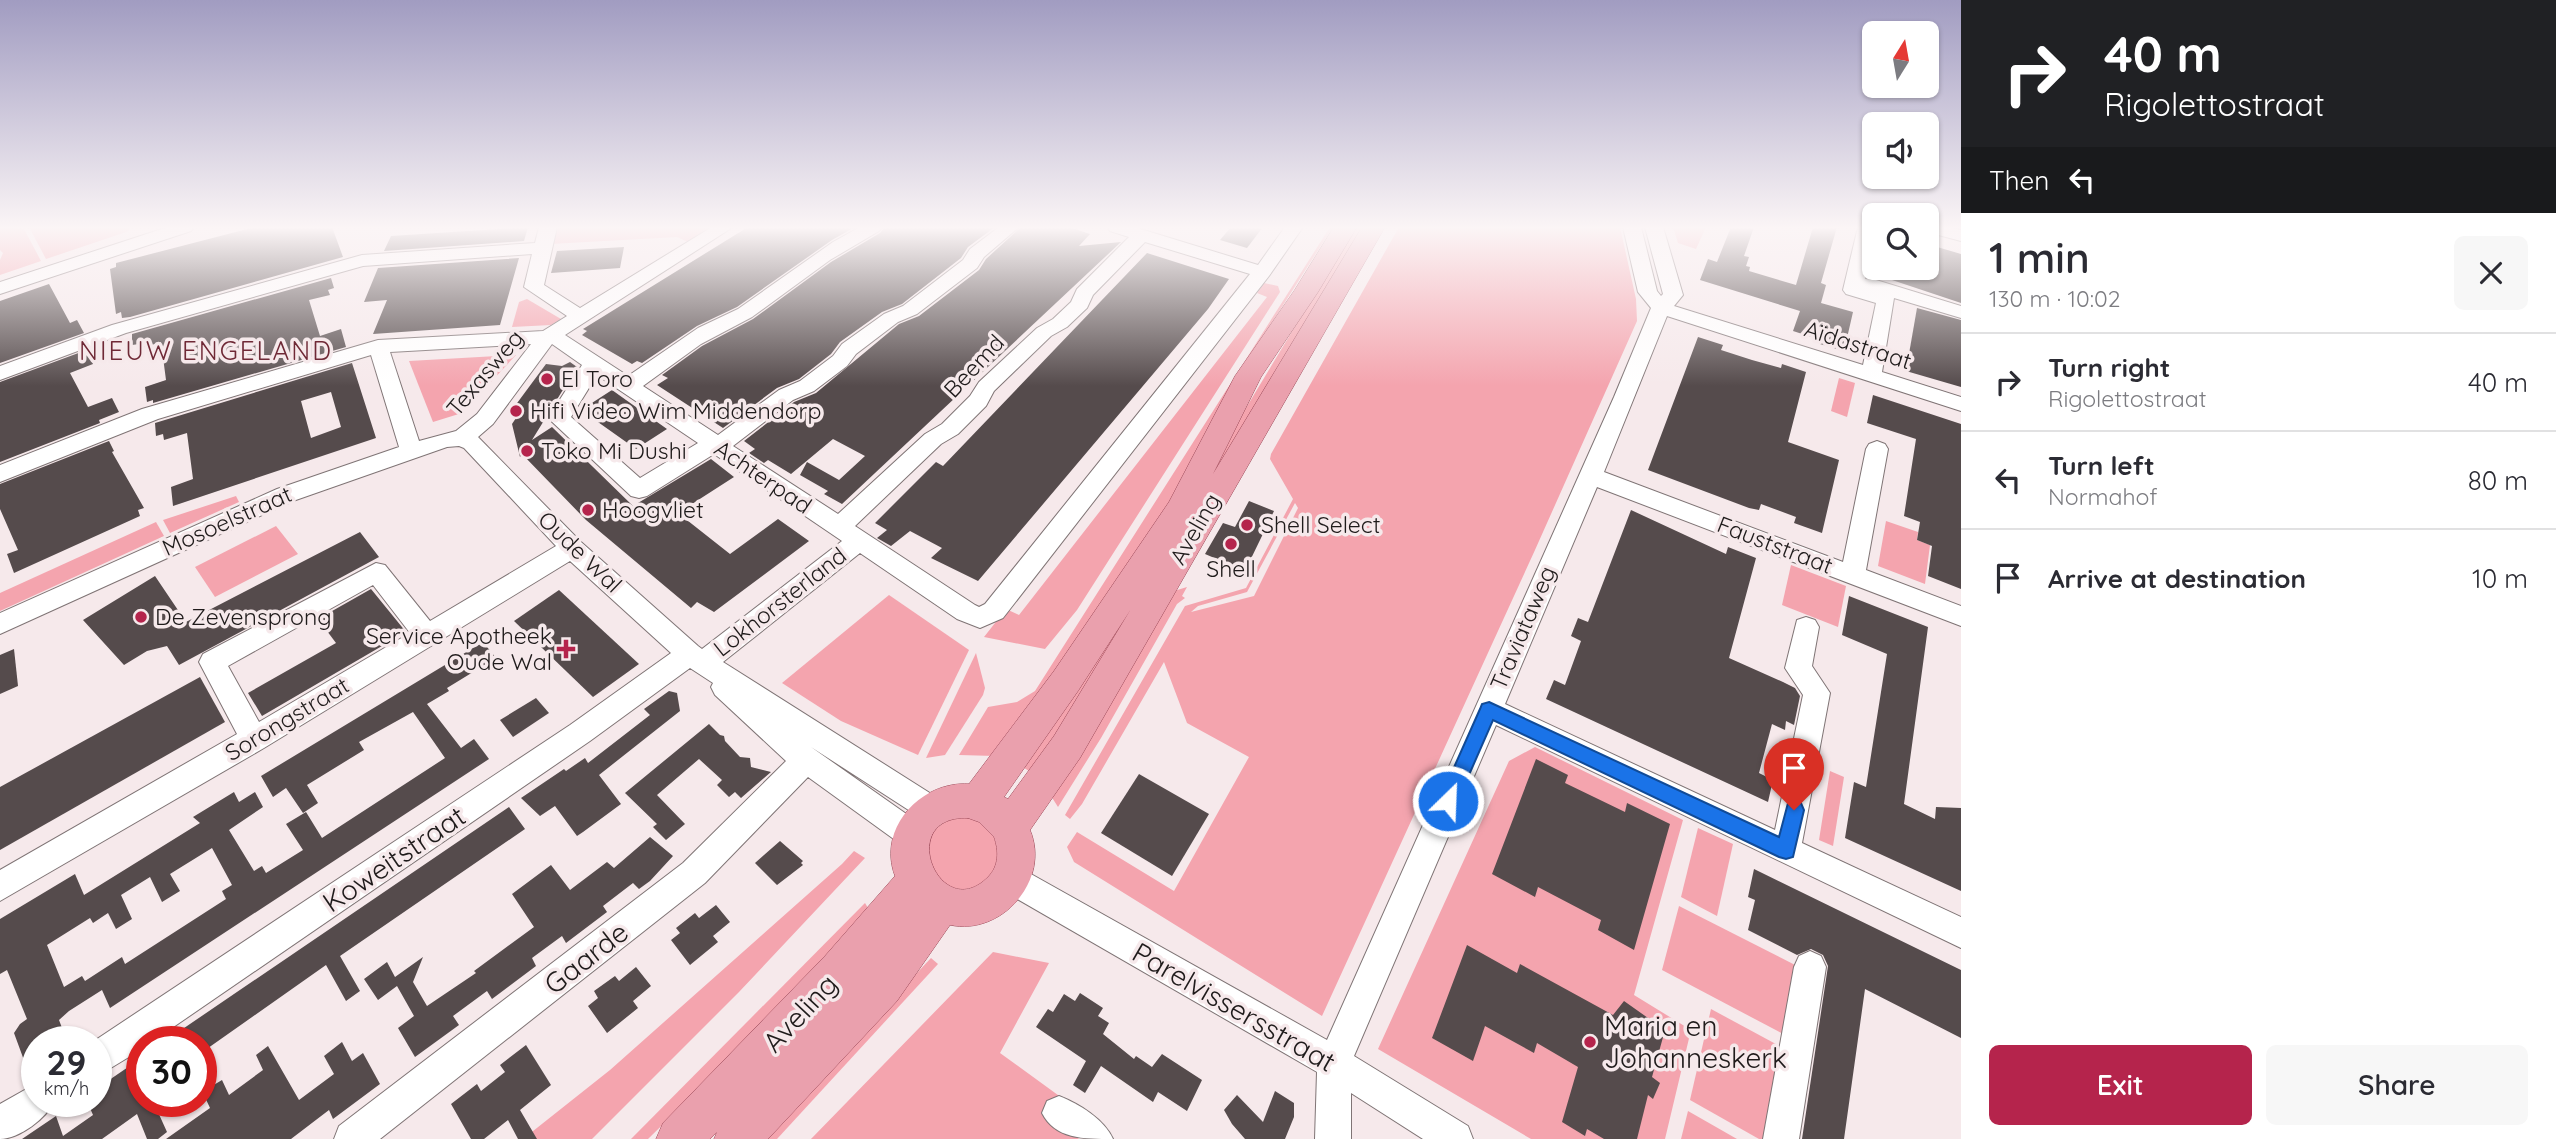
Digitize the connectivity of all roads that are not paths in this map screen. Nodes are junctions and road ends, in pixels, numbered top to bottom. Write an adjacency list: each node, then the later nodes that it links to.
1 (24, 280): 14 (street)
2 (294, 280): 21 (street)
3 (535, 280): 17 (street)
4 (638, 280): 17 (street, Texasweg)
5 (789, 280): 23 (street)
6 (949, 280): 26 (street)
7 (1096, 280): 31 (street, Beemd)
8 (1256, 280): 31 (street, Achterpad)
9 (1313, 280): 42 (main road, Aveling)
10 (1342, 280): 44 (main road, Aveling)
11 (1645, 280): 15 (street)
12 (1669, 280): 15 (street, Traviataweg)
13 (1855, 280): 16 (street); 22 (street)
14 (0, 288)
15 (1661, 308): 22 (street, Aïdastraat); 30 (street, Traviataweg)
16 (1961, 312)
17 (580, 316): 18 (street, Texasweg)
18 (547, 337): 19 (street); 20 (street, Achterpad); 25 (street, Texasweg)
19 (377, 346): 28 (street); 29 (street)
20 (594, 363): 23 (street, Achterpad); 26 (street)
21 (0, 373)
22 (1871, 375): 24 (street, Aïdastraat)
23 (628, 386): 26 (street, Achterpad)
24 (1961, 404)
25 (462, 438): 28 (street, Mosoelstraat); 32 (street, Oude Wal)
26 (716, 445): 31 (street, Achterpad)
27 (1877, 449): 33 (street)
28 (412, 452): 35 (street, Mosoelstraat)
29 (0, 474)
30 (1589, 475): 33 (street, Fauststraat); 39 (street, Traviataweg)
31 (849, 534): 38 (street, Lokhorsterland)
32 (572, 548): 37 (street, Sorongstraat); 38 (street, Oude Wal)
33 (1853, 575): 34 (street, Fauststraat)
34 (1961, 616)
35 (0, 624)
36 (1806, 627): 45 (street)
37 (427, 636): 40 (street, Sorongstraat); 40 (street)
38 (696, 659): 41 (street, Oude Wal); 43 (street, Oude Wal); 51 (street, Koweitstraat)
39 (1489, 709): 45 (street); 52 (street, Traviataweg)
40 (254, 739): 47 (street, Sorongstraat)
41 (806, 760): 43 (street, Oude Wal); 56 (street, Gaarde)
42 (976, 804): 43 (main road); 44 (main road)
43 (923, 823): 48 (main road)
44 (1010, 827): 46 (main road)
45 (1786, 850): 49 (street)
46 (1011, 879): 48 (main road); 52 (street, Parelvissersstraat)
47 (0, 886)
48 (929, 892): 57 (main road, Aveling); 58 (main road, Aveling)
49 (1961, 933)
50 (1810, 967): 62 (street)
51 (112, 1049)
52 (1334, 1063): 60 (street); 61 (street, Parelvissersstraat)
53 (21, 1111): 55 (street)
54 (1059, 1113): 59 (street)
55 (0, 1125)
56 (352, 1139)
57 (679, 1139)
58 (737, 1139)
59 (1095, 1139)
60 (1333, 1139)
61 (1455, 1139)
62 (1781, 1139)

